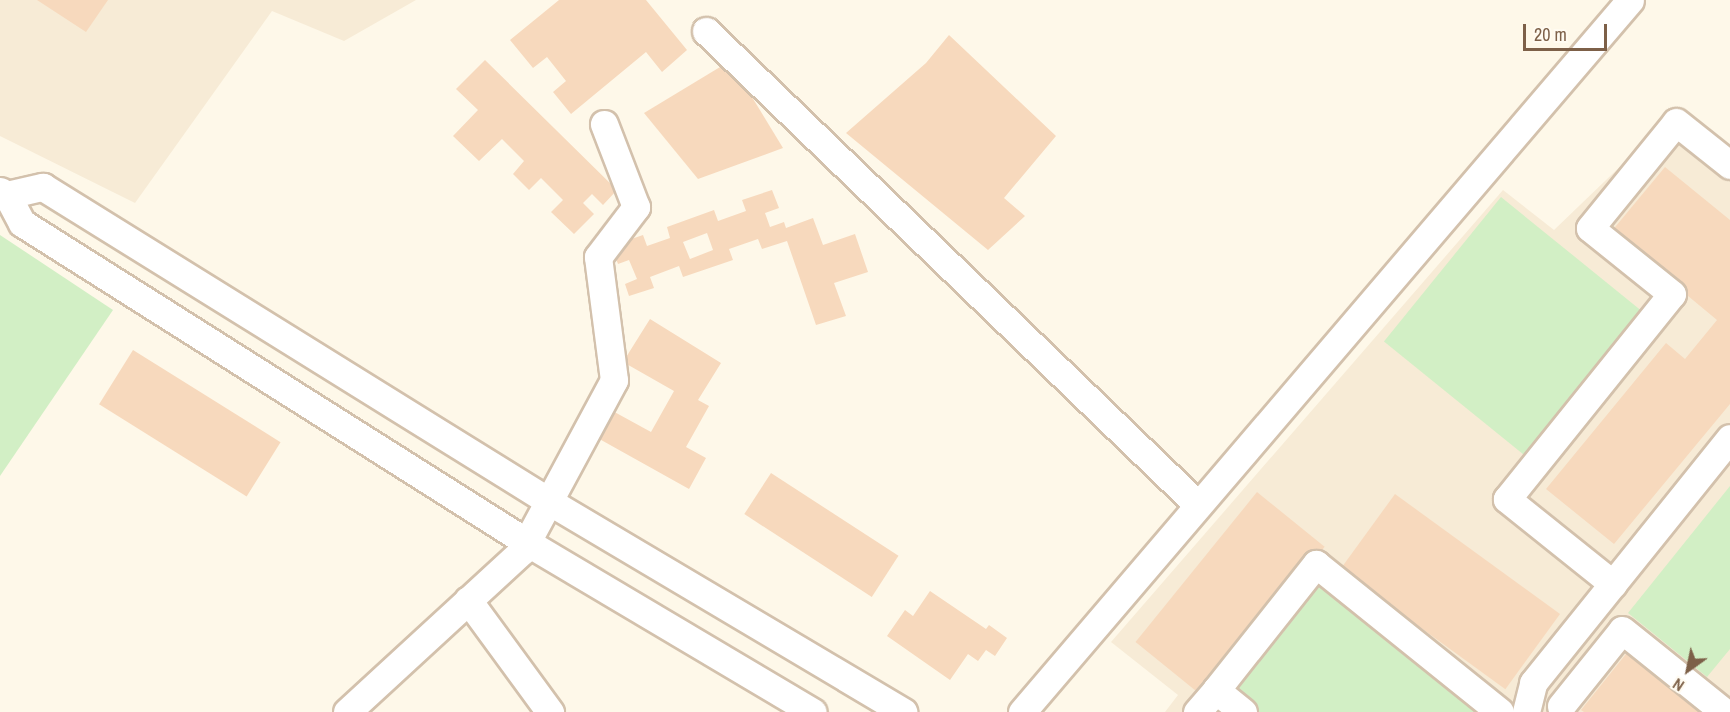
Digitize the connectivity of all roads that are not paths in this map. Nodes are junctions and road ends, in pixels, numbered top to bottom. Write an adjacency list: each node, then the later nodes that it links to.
1 (1630, 0): 10 (street)
2 (706, 31): 10 (street)
3 (604, 124): 9 (street)
4 (1730, 165): 12 (street)
5 (3, 193): 6 (street); 7 (street)
6 (360, 384): 7 (street); 9 (street)
7 (336, 421): 11 (street)
8 (1730, 438): 12 (street)
9 (550, 502): 11 (street); 20 (street)
10 (1197, 504): 21 (street)
11 (528, 543): 13 (street); 19 (street)
12 (1613, 584): 14 (street)
13 (468, 600): 17 (street); 18 (street)
14 (1533, 683): 16 (street); 25 (street)
15 (1216, 690): 22 (street); 23 (street); 24 (street)
16 (1564, 709): 26 (street)
17 (549, 711)
18 (346, 712)
19 (813, 712)
20 (903, 712)
21 (1022, 712)
22 (1197, 712)
23 (1243, 712)
24 (1500, 712)
25 (1526, 712)
26 (1724, 712)

